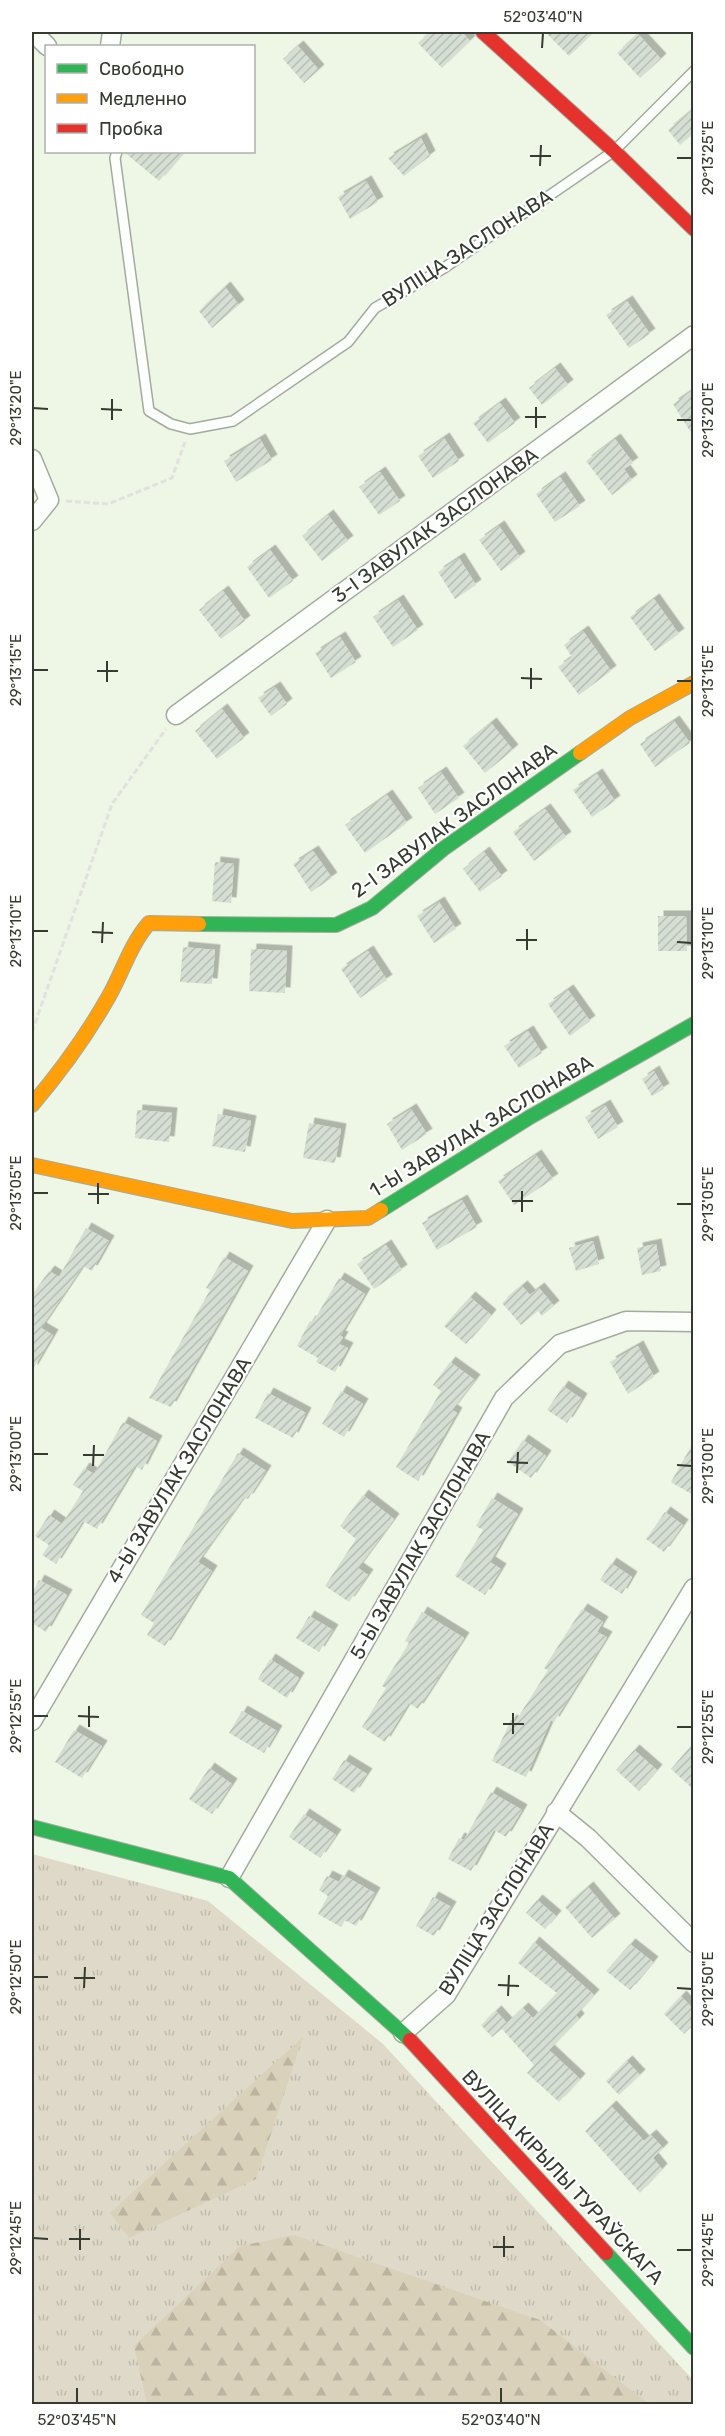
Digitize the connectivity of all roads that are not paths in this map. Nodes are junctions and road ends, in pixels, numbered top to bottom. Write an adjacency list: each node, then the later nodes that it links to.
1 (33, 32): 3 (street)
2 (483, 32): 5 (street)
3 (46, 45)
4 (693, 71): 5 (lane, ВУЛІЦА ЗАСЛОНАВА)
5 (614, 151): 6 (lane, ВУЛІЦА ЗАСЛОНАВА); 7 (street)
6 (117, 153)
7 (693, 229)
8 (693, 335): 12 (street, 3-І ЗАВУЛАК ЗАСЛОНАВА)
9 (32, 459): 10 (street)
10 (32, 520)
11 (693, 683): 14 (street, 2-І ЗАВУЛАК ЗАСЛОНАВА)
12 (176, 715)
13 (693, 1024): 16 (street, 1-Ы ЗАВУЛАК ЗАСЛОНАВА)
14 (32, 1105)
15 (32, 1165): 16 (street, 1-Ы ЗАВУЛАК ЗАСЛОНАВА)
16 (327, 1220): 19 (street, 4-Ы ЗАВУЛАК ЗАСЛОНАВА)
17 (693, 1322): 22 (street, 5-Ы ЗАВУЛАК ЗАСЛОНАВА)
18 (693, 1588): 20 (street, ВУЛІЦА ЗАСЛОНАВА)
19 (32, 1721)
20 (555, 1812): 23 (street); 24 (street, ВУЛІЦА ЗАСЛОНАВА)
21 (32, 1827): 22 (street)
22 (229, 1878): 24 (street)
23 (693, 1943)
24 (403, 2033): 25 (street, ВУЛІЦА КІРЫЛЫ ТУРАЎСКАГА)
25 (693, 2348)

